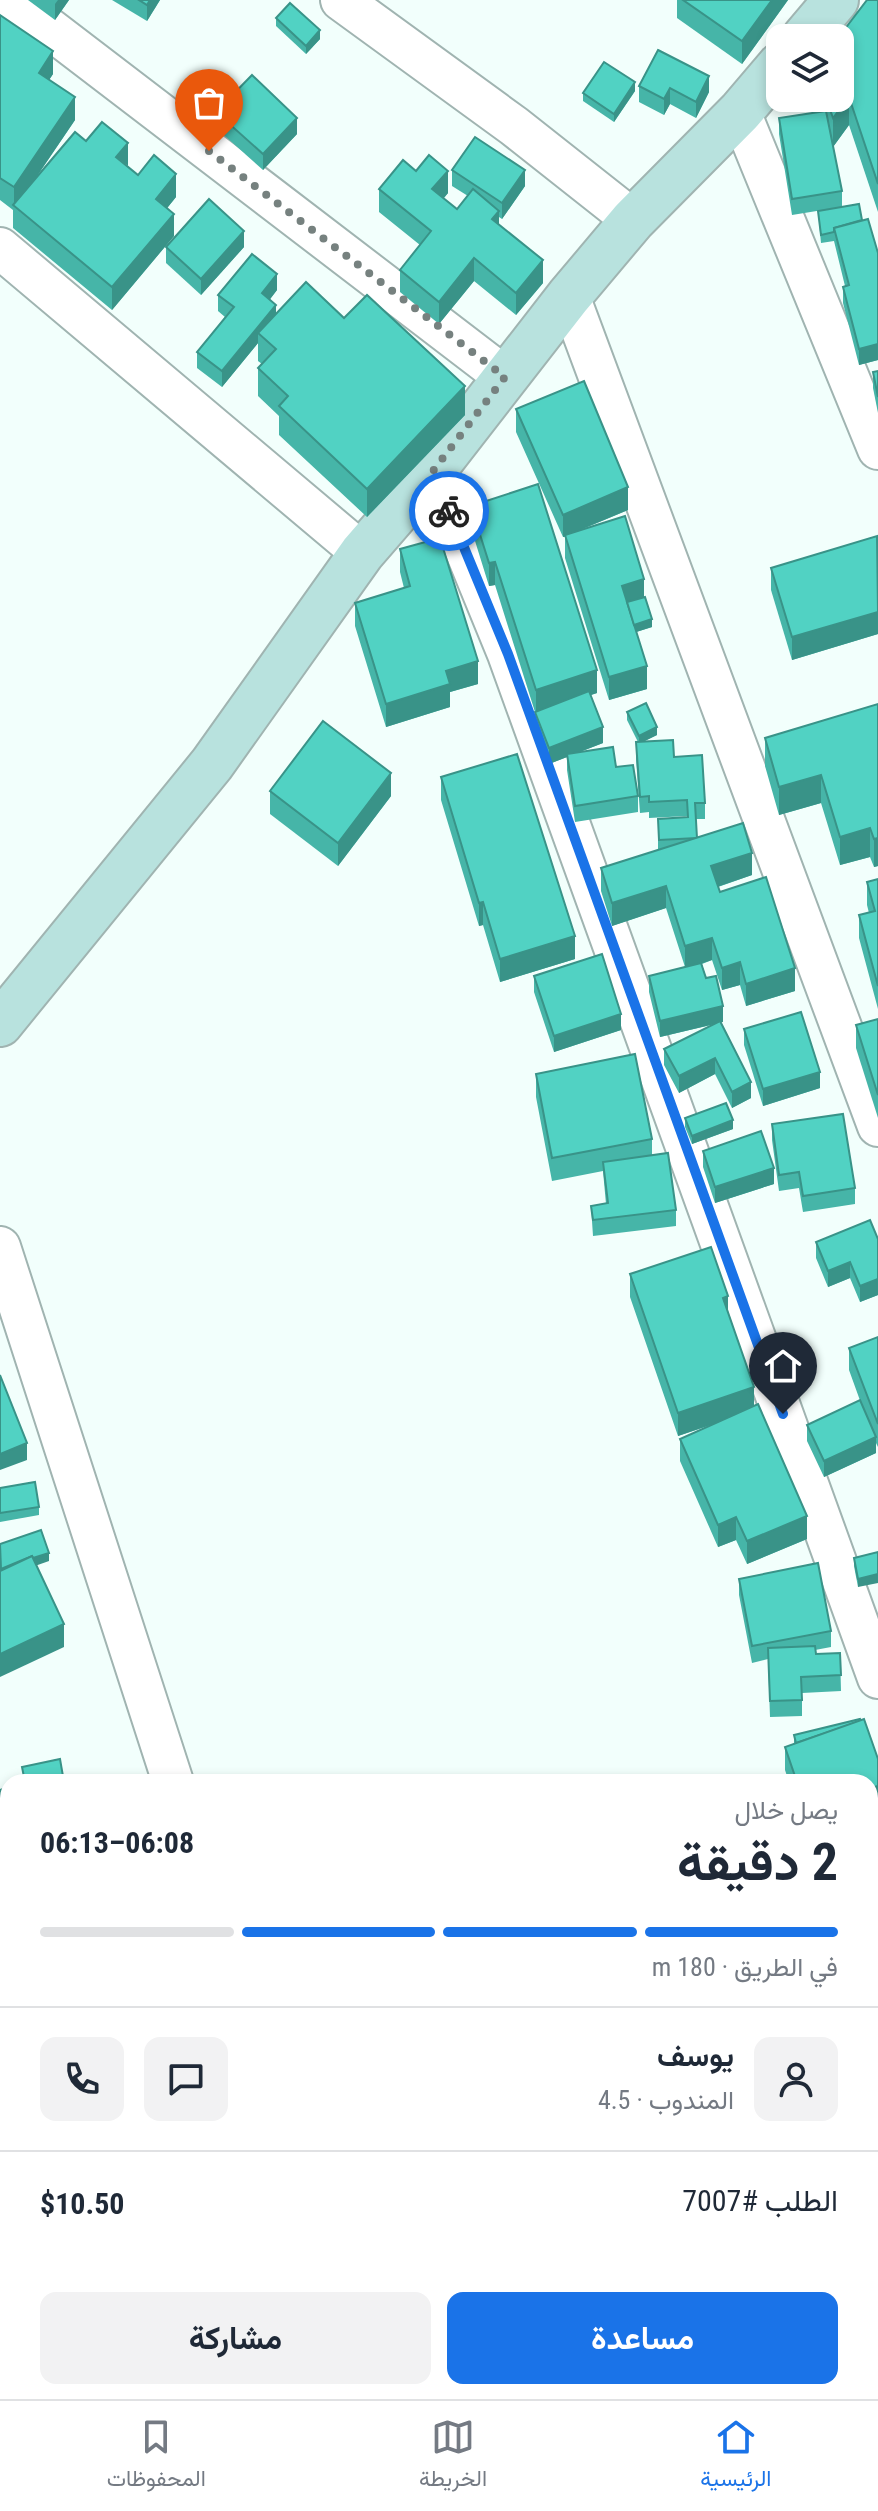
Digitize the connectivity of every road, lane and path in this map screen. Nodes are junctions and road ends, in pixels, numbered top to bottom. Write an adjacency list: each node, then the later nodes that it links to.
1 (12, 0): 10 (street)
2 (341, 0): 7 (street)
3 (836, 0): 4 (street)
4 (816, 24)
5 (766, 81): 6 (street)
6 (740, 112): 7 (street); 11 (street)
7 (633, 220): 9 (street)
8 (0, 248): 13 (street)
9 (569, 296): 10 (street); 15 (street)
10 (505, 377): 12 (street)
11 (878, 449)
12 (433, 471): 13 (street); 17 (street)
13 (362, 553): 14 (street)
14 (0, 1024)
15 (878, 1126)
16 (0, 1247): 18 (street)
17 (878, 1678)
18 (170, 1774)

